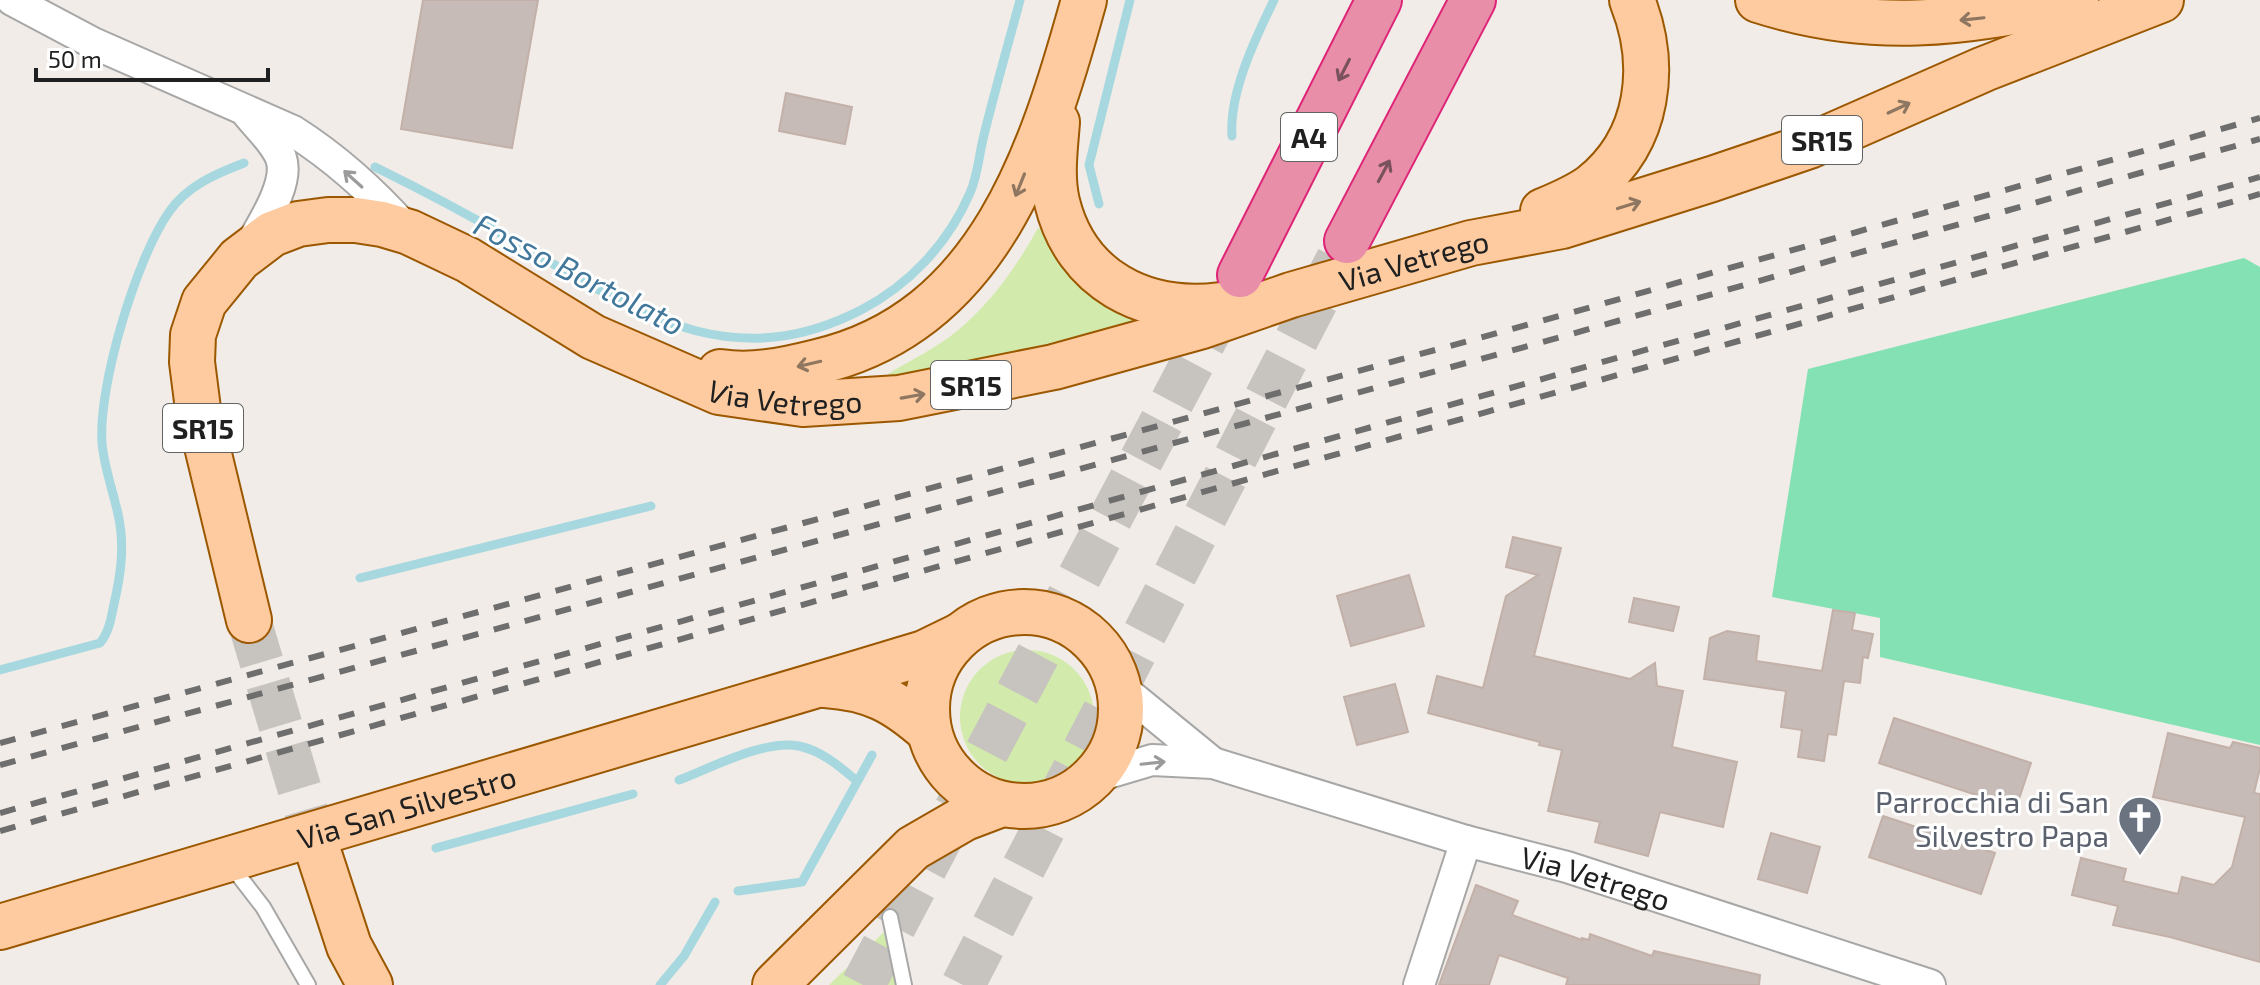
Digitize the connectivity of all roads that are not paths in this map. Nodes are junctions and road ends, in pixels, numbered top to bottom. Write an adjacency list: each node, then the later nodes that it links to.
1 (12, 0): 10 (street, Via Vetrego)
2 (1084, 0): 9 (main road, Via Vetrego / SR15)
3 (1379, 0): 15 (highway, A4, one-way to 15)
4 (1473, 0): 12 (highway, one-way to 4)
5 (1632, 0): 13 (main road, SR15)
6 (1758, 0): 7 (main road, one-way to 6)
7 (2076, 0)
8 (2161, 0): 13 (main road, Via Vetrego / SR15, one-way to 8)
9 (1060, 87): 16 (main road, SR15); 17 (main road, Via Vetrego / SR15, one-way to 17)
10 (246, 112): 11 (street, Via Vetrego, one-way to 10); 14 (street, Via Vetrego)
11 (409, 232): 14 (main road, Via Vetrego / SR15); 17 (main road, Via Vetrego / SR15)
12 (1347, 241)
13 (1471, 243): 16 (main road, Via Vetrego / SR15)
14 (248, 250): 18 (main road, Via Vetrego / SR15)
15 (1240, 275)
16 (1291, 295): 17 (main road, Via Vetrego / SR15, one-way to 16)
17 (646, 362)
18 (249, 620)
19 (959, 636): 20 (main road, Via San Silvestro); 21 (main road, Via Vetrego); 22 (main road, Via Vetrego)
20 (814, 685): 22 (main road, Via San Silvestro); 29 (main road, Via San Silvestro)
21 (1120, 687): 23 (street, Via Vetrego); 24 (main road, Via Vetrego)
22 (932, 741): 25 (main road, Via Vetrego); 27 (main road, Via Vetrego)
23 (1213, 763): 24 (street, Via Vetrego, one-way to 23); 26 (street, Via Vetrego)
24 (1095, 777): 25 (main road, Via Vetrego)
25 (1002, 804): 27 (main road, Via Vetrego)
26 (1466, 841): 36 (street); 37 (street, Via Vetrego)
27 (913, 848): 34 (main road, Via Vetrego)
28 (319, 854): 33 (main road)
29 (233, 858): 31 (main road, Via San Silvestro); 32 (lane)
30 (890, 917): 35 (lane)
31 (0, 927)
32 (308, 985)
33 (370, 985)
34 (775, 985)
35 (904, 985)
36 (1419, 985)
37 (1930, 985)

